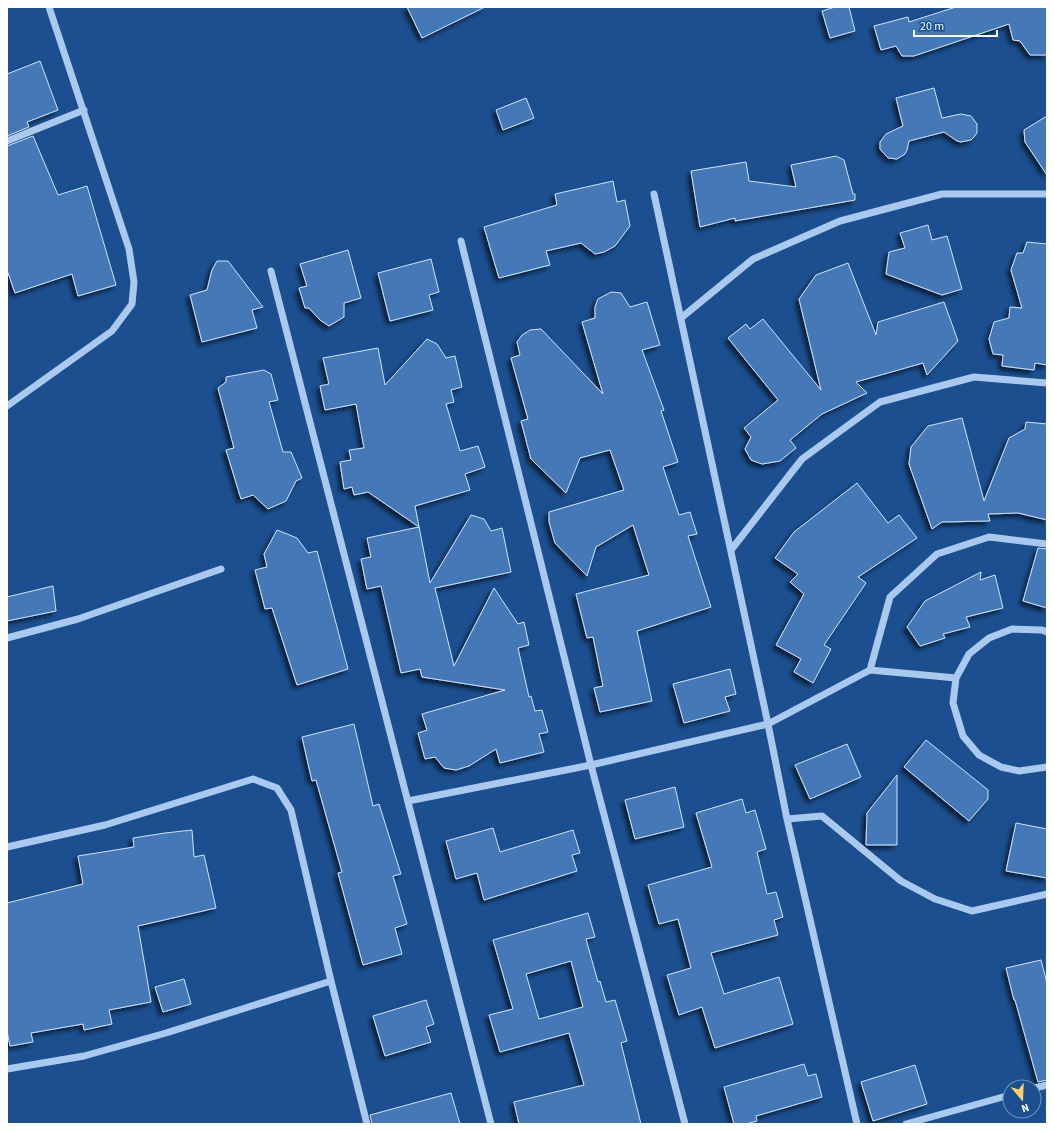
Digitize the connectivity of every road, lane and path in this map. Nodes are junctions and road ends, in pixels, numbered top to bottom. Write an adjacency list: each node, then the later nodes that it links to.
1 (49, 7): 2 (street)
2 (84, 110): 3 (street); 10 (street)
3 (7, 141)
4 (654, 194): 8 (street)
5 (1047, 194): 8 (street)
6 (461, 241): 19 (street)
7 (271, 272): 21 (street)
8 (681, 318): 12 (street)
9 (1047, 383): 12 (street)
10 (7, 406)
11 (1047, 544): 16 (street)
12 (731, 550): 18 (street)
13 (221, 569): 15 (street)
14 (1047, 632): 17 (street)
15 (7, 638)
16 (870, 670): 17 (street); 18 (street)
17 (956, 678): 20 (street)
18 (768, 724): 19 (street); 22 (street)
19 (591, 765): 21 (street); 30 (street)
20 (1047, 767)
21 (408, 801): 29 (street)
22 (787, 819): 24 (street); 31 (street)
23 (7, 847): 25 (street)
24 (1047, 894)
25 (331, 981): 26 (street); 28 (street)
26 (7, 1069)
27 (1002, 1097): 32 (street)
28 (367, 1124)
29 (491, 1124)
30 (685, 1124)
31 (857, 1124)
32 (906, 1124)

